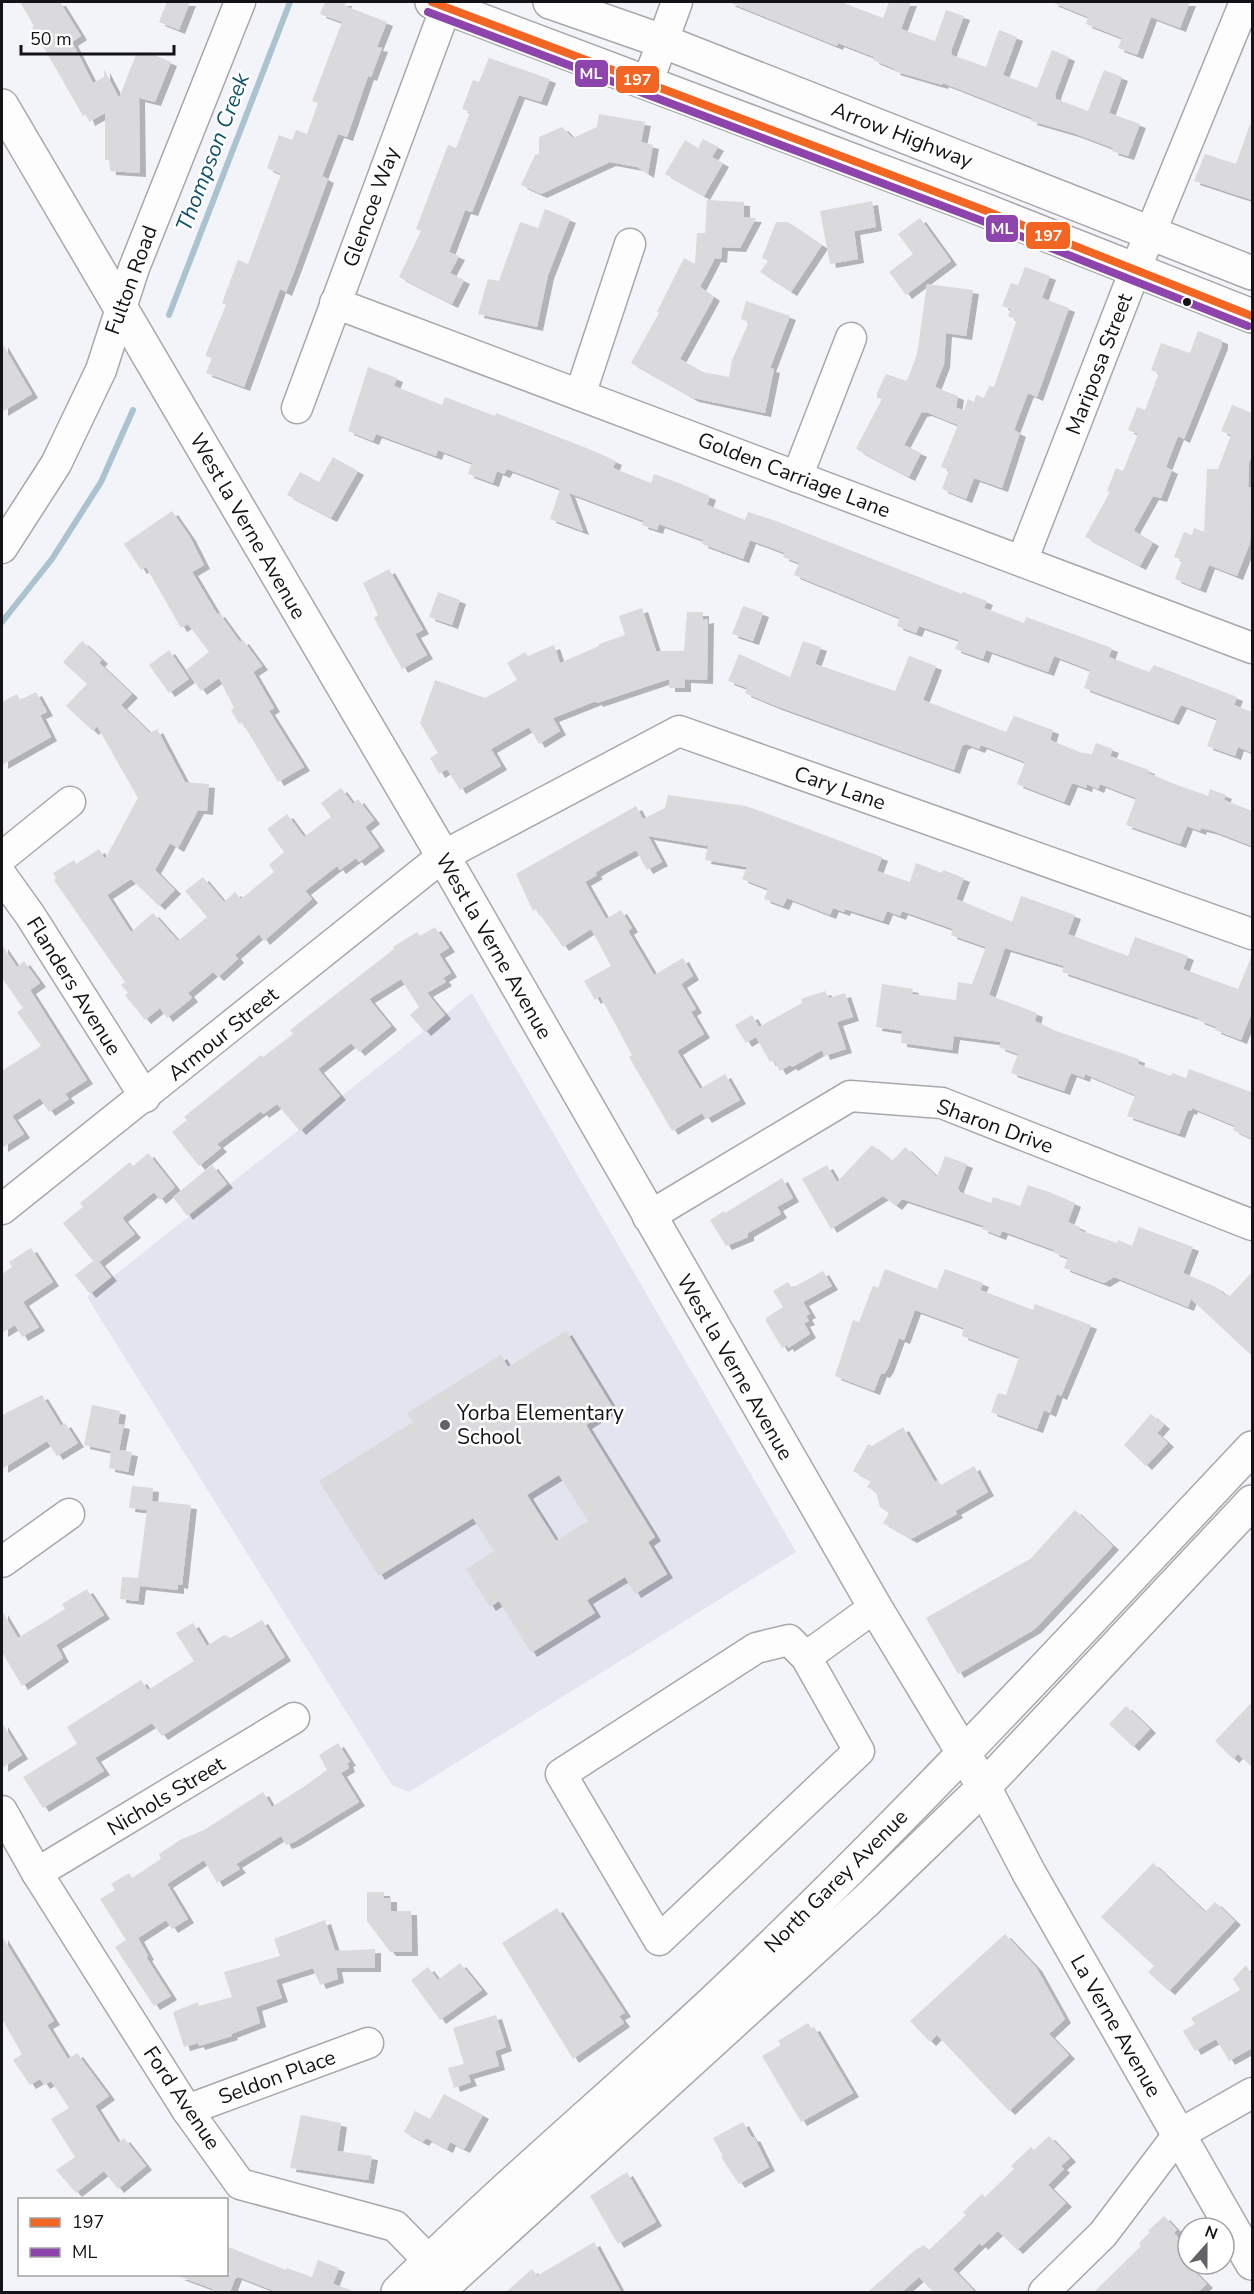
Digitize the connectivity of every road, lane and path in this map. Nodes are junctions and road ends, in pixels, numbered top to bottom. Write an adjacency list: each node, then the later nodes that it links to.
1 (240, 2): 14 (street, Fulton Road)
2 (550, 2): 6 (main road, Arrow Highway)
3 (677, 2): 6 (street)
4 (1245, 2): 9 (street, Mariposa Street)
5 (439, 4): 7 (main road, Arrow Highway); 13 (street, Glencoe Way)
6 (662, 41): 7 (street); 9 (main road, Arrow Highway)
7 (648, 81): 11 (main road, Arrow Highway)
8 (2, 106): 14 (main road, West la Verne Avenue)
9 (1152, 233): 11 (street, Mariposa Street); 12 (main road, Arrow Highway)
10 (630, 244): 17 (street)
11 (1136, 268): 15 (main road, Arrow Highway); 21 (street, Mariposa Street)
12 (1252, 273)
13 (335, 303): 17 (street, Golden Carriage Lane); 18 (street, Glencoe Way)
14 (119, 308): 20 (street, Fulton Road); 24 (main road, West la Verne Avenue)
15 (1252, 316)
16 (850, 339): 19 (street)
17 (580, 394): 19 (street, Golden Carriage Lane)
18 (297, 408)
19 (797, 477): 21 (street, Golden Carriage Lane)
20 (2, 548)
21 (1022, 561): 22 (street, Golden Carriage Lane)
22 (1252, 648)
23 (70, 802): 25 (street)
24 (443, 856): 27 (street, Cary Lane); 28 (street, Armour Street); 30 (main road, West la Verne Avenue)
25 (2, 857)
26 (2, 876): 28 (street, Flanders Avenue)
27 (1252, 934)
28 (145, 1097): 29 (street, Armour Street)
29 (2, 1209)
30 (648, 1217): 31 (street, Sharon Drive); 36 (main road, West la Verne Avenue)
31 (1252, 1225)
32 (1252, 1448): 39 (main road, North Garey Avenue)
33 (1252, 1502): 40 (main road, North Garey Avenue)
34 (69, 1514): 35 (street)
35 (2, 1562)
36 (874, 1607): 37 (street); 39 (main road, West la Verne Avenue)
37 (806, 1657): 37 (street)
38 (294, 1718): 42 (street, Nichols Street)
39 (963, 1753): 40 (main road, West la Verne Avenue); 48 (main road, North Garey Avenue)
40 (984, 1787): 46 (main road, La Verne Avenue); 48 (main road, North Garey Avenue)
41 (2, 1811): 42 (street, Ford Avenue)
42 (37, 1873): 45 (street, Ford Avenue)
43 (368, 2043): 45 (street, Seldon Place)
44 (1252, 2093): 46 (street)
45 (187, 2110): 48 (street, Ford Avenue)
46 (1178, 2135): 47 (main road, La Verne Avenue); 50 (street)
47 (1252, 2263)
48 (438, 2278): 49 (main road, North Garey Avenue)
49 (398, 2292)
50 (1044, 2292)

